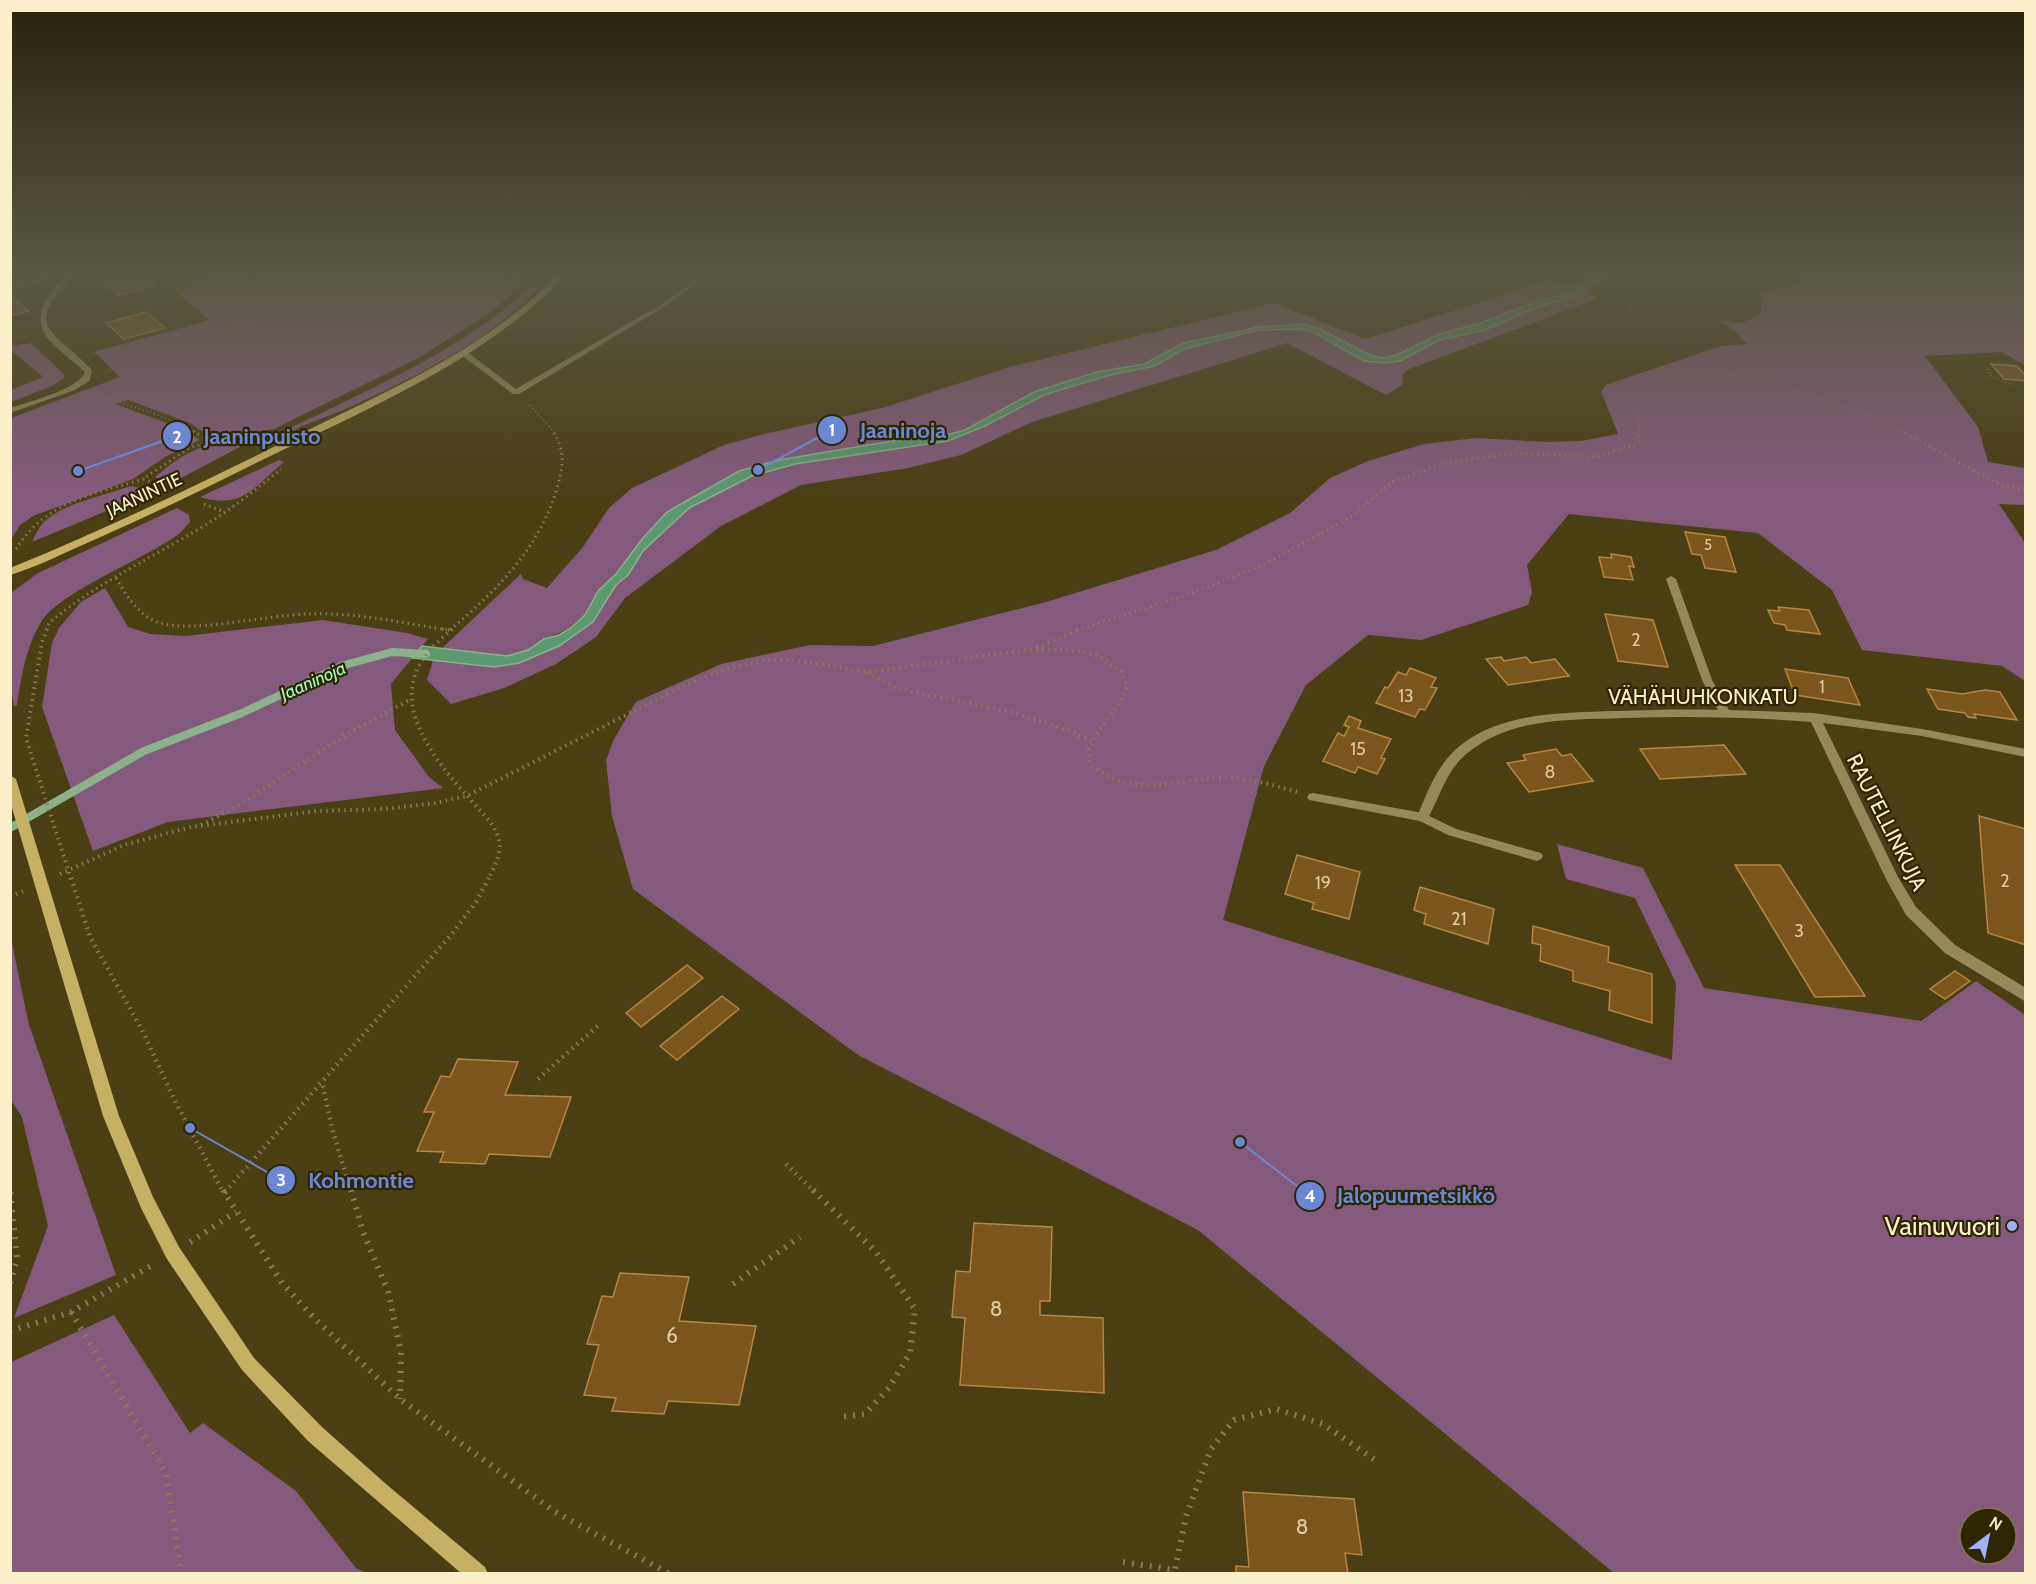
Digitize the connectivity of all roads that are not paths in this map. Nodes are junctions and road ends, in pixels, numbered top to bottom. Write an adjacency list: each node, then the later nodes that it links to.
1 (61, 348): 5 (street)
2 (474, 348): 4 (main road, JAANINTIE)
3 (591, 348): 4 (street)
4 (464, 354): 6 (main road, JAANINTIE)
5 (10, 411)
6 (10, 572)
7 (1671, 579): 8 (street)
8 (1726, 714): 9 (street, VÄHÄHUHKONKATU); 13 (street, VÄHÄHUHKONKATU)
9 (1814, 717): 10 (street, VÄHÄHUHKONKATU); 15 (street, RAUTELLINKUJA)
10 (2025, 753)
11 (10, 778): 16 (main road)
12 (1313, 797): 13 (street)
13 (1423, 817): 14 (street)
14 (1537, 856)
15 (2025, 996)
16 (478, 1574)

